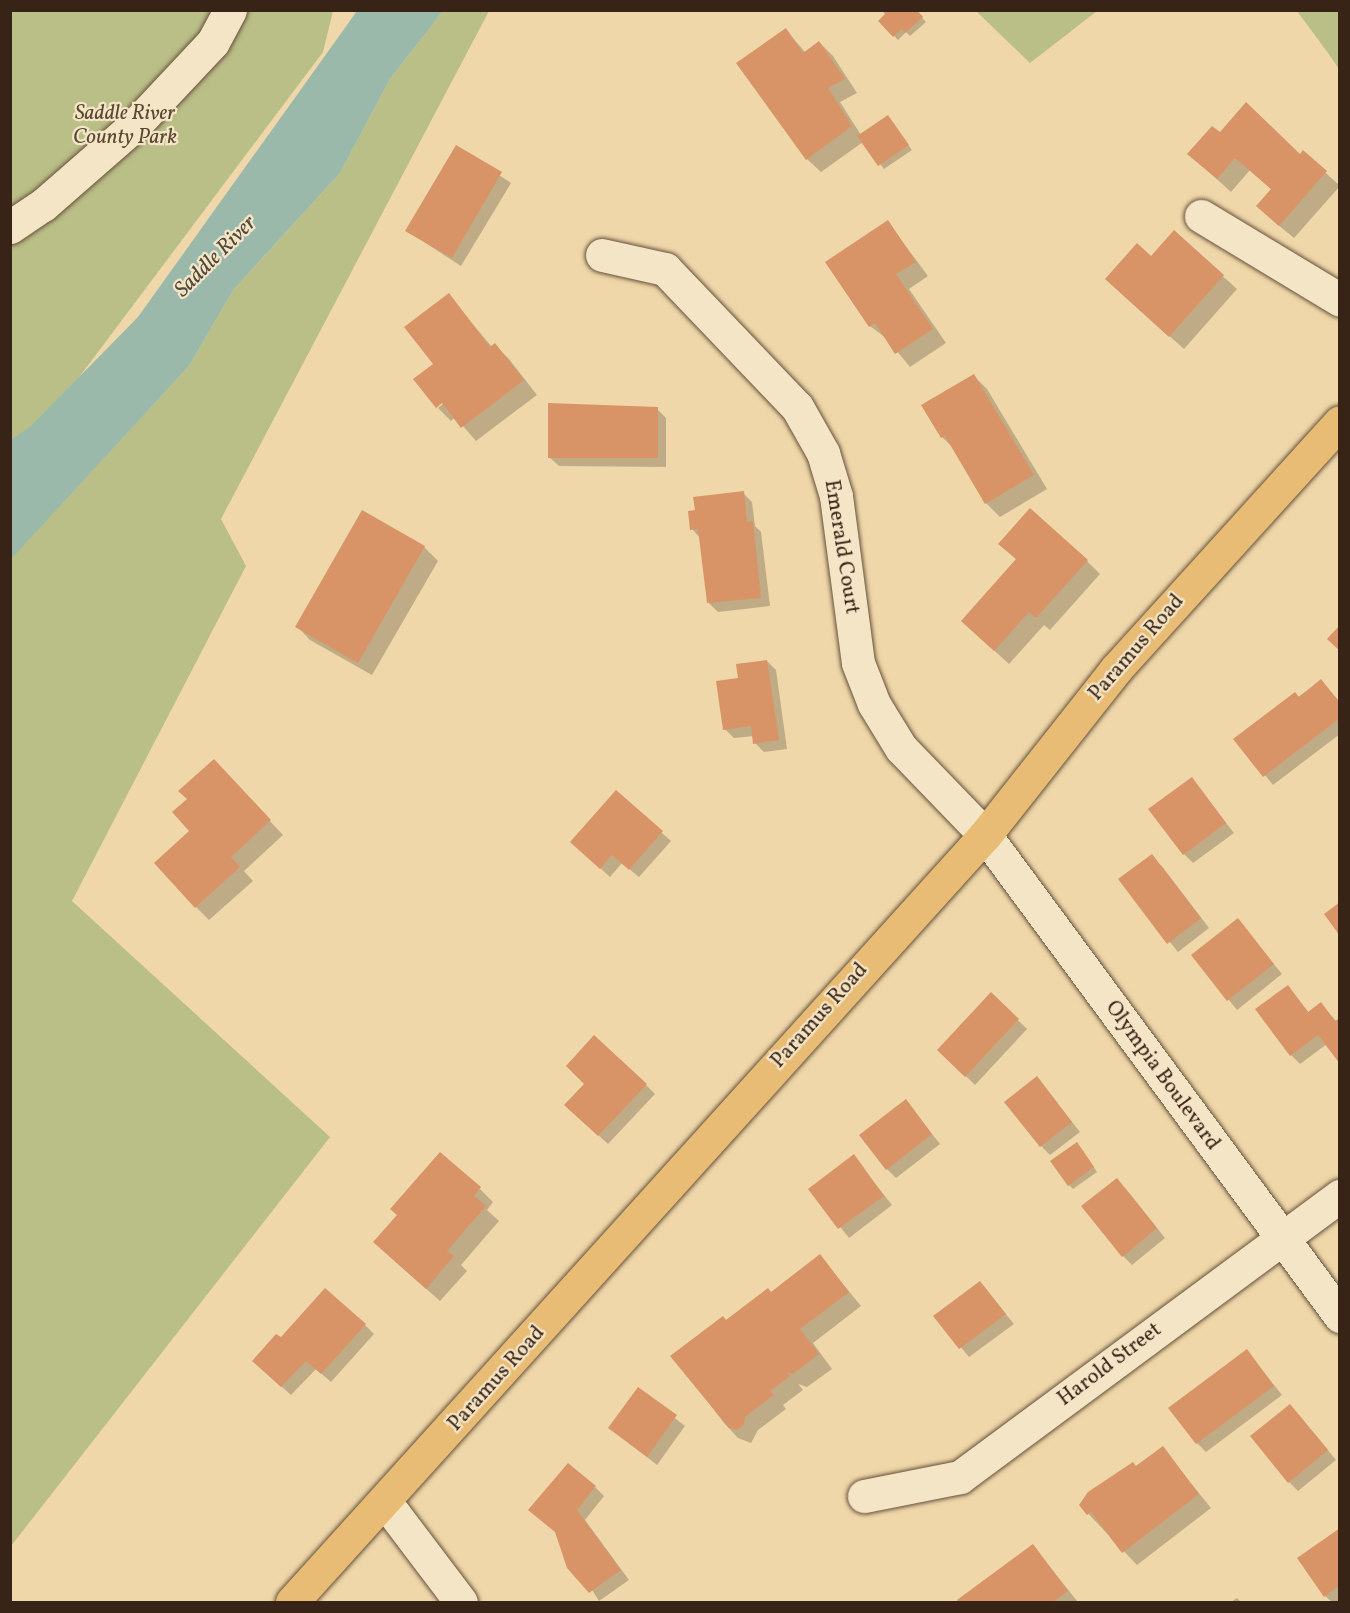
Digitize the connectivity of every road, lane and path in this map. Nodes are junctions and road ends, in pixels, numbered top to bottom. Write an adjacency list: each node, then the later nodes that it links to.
1 (230, 10): 3 (street)
2 (1202, 216): 5 (street)
3 (10, 227)
4 (602, 255): 7 (street, Emerald Court)
5 (1340, 300)
6 (1340, 422): 7 (main road, Paramus Road)
7 (985, 835): 9 (street, Olympia Boulevard); 12 (main road, Paramus Road)
8 (1340, 1196): 9 (street, Harold Street)
9 (1282, 1238): 10 (street, Olympia Boulevard); 11 (street, Harold Street)
10 (1340, 1316)
11 (864, 1496)
12 (386, 1503): 13 (main road, Paramus Road); 14 (street)
13 (292, 1602)
14 (460, 1602)

